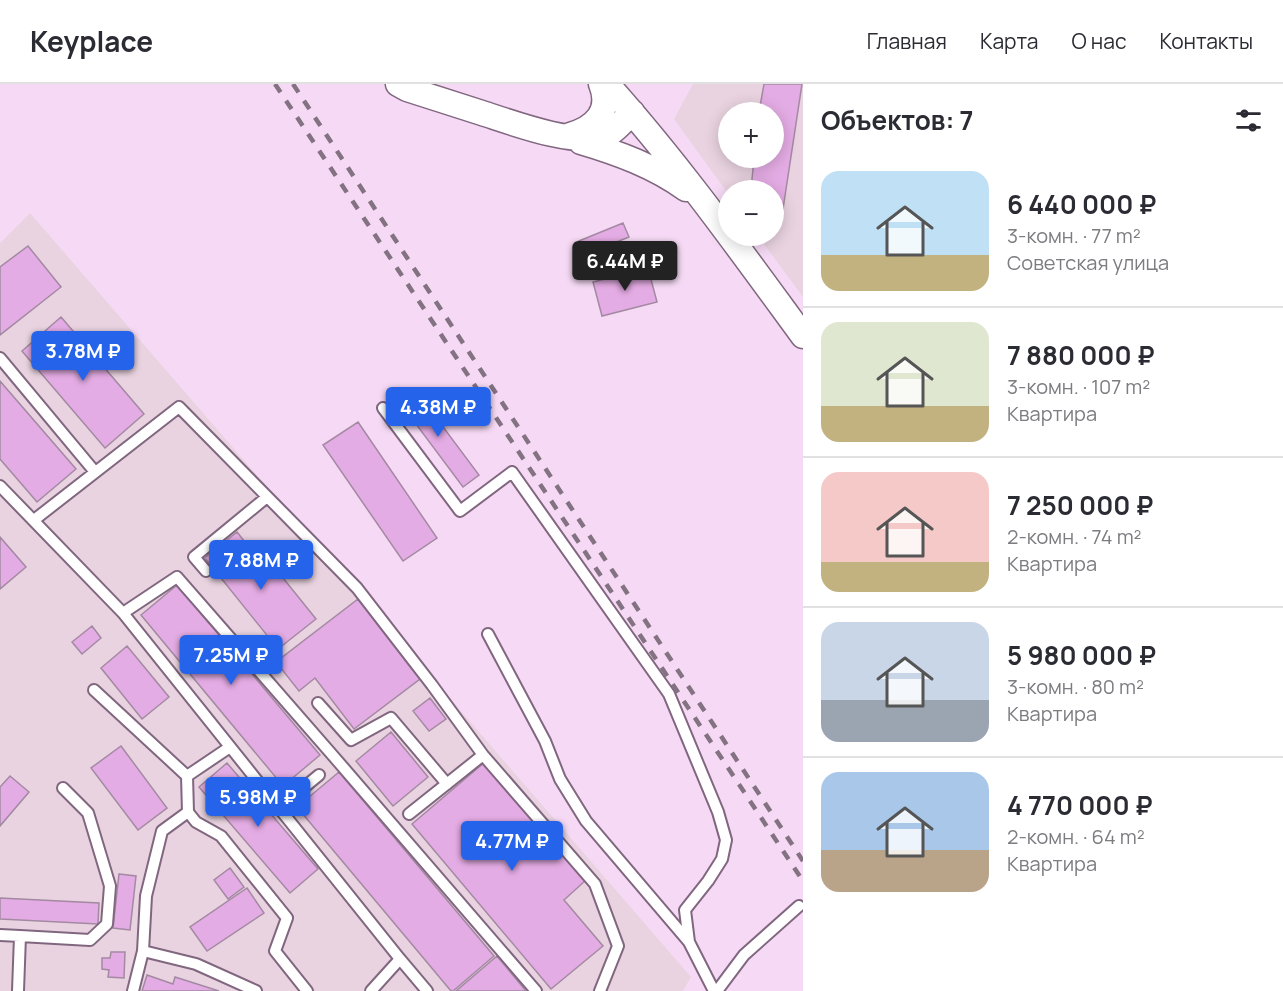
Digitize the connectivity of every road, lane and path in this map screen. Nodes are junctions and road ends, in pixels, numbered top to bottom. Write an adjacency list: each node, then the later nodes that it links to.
1 (398, 84): 5 (street)
2 (601, 84): 5 (street)
3 (607, 84): 4 (street)
4 (632, 112): 5 (street); 6 (street)
5 (565, 137): 6 (street)
6 (704, 202): 7 (street)
7 (803, 336)
8 (0, 358): 10 (lane)
9 (383, 408): 31 (lane)
10 (95, 472): 12 (lane); 13 (lane)
11 (2, 490): 13 (lane)
12 (267, 497): 14 (lane); 20 (lane)
13 (33, 520): 15 (lane)
14 (206, 571)
15 (123, 613): 19 (lane); 40 (lane)
16 (488, 634): 31 (lane)
17 (94, 690): 22 (lane)
18 (318, 703): 23 (lane)
19 (230, 747): 22 (lane); 25 (lane)
20 (483, 755): 23 (lane); 41 (lane)
21 (319, 775): 25 (lane)
22 (187, 776): 26 (lane)
23 (447, 784): 27 (lane)
24 (63, 788): 30 (lane)
25 (279, 808): 33 (lane)
26 (188, 812): 32 (lane); 37 (lane)
27 (409, 814)
28 (799, 906): 42 (lane)
29 (0, 935): 30 (lane)
30 (20, 936): 34 (lane)
31 (689, 942): 42 (lane)
32 (143, 951): 35 (lane); 36 (lane)
33 (400, 959): 38 (lane); 39 (lane)
34 (18, 991)
35 (133, 991)
36 (256, 991)
37 (307, 991)
38 (371, 991)
39 (427, 991)
40 (536, 991)
41 (600, 991)
42 (716, 991)

